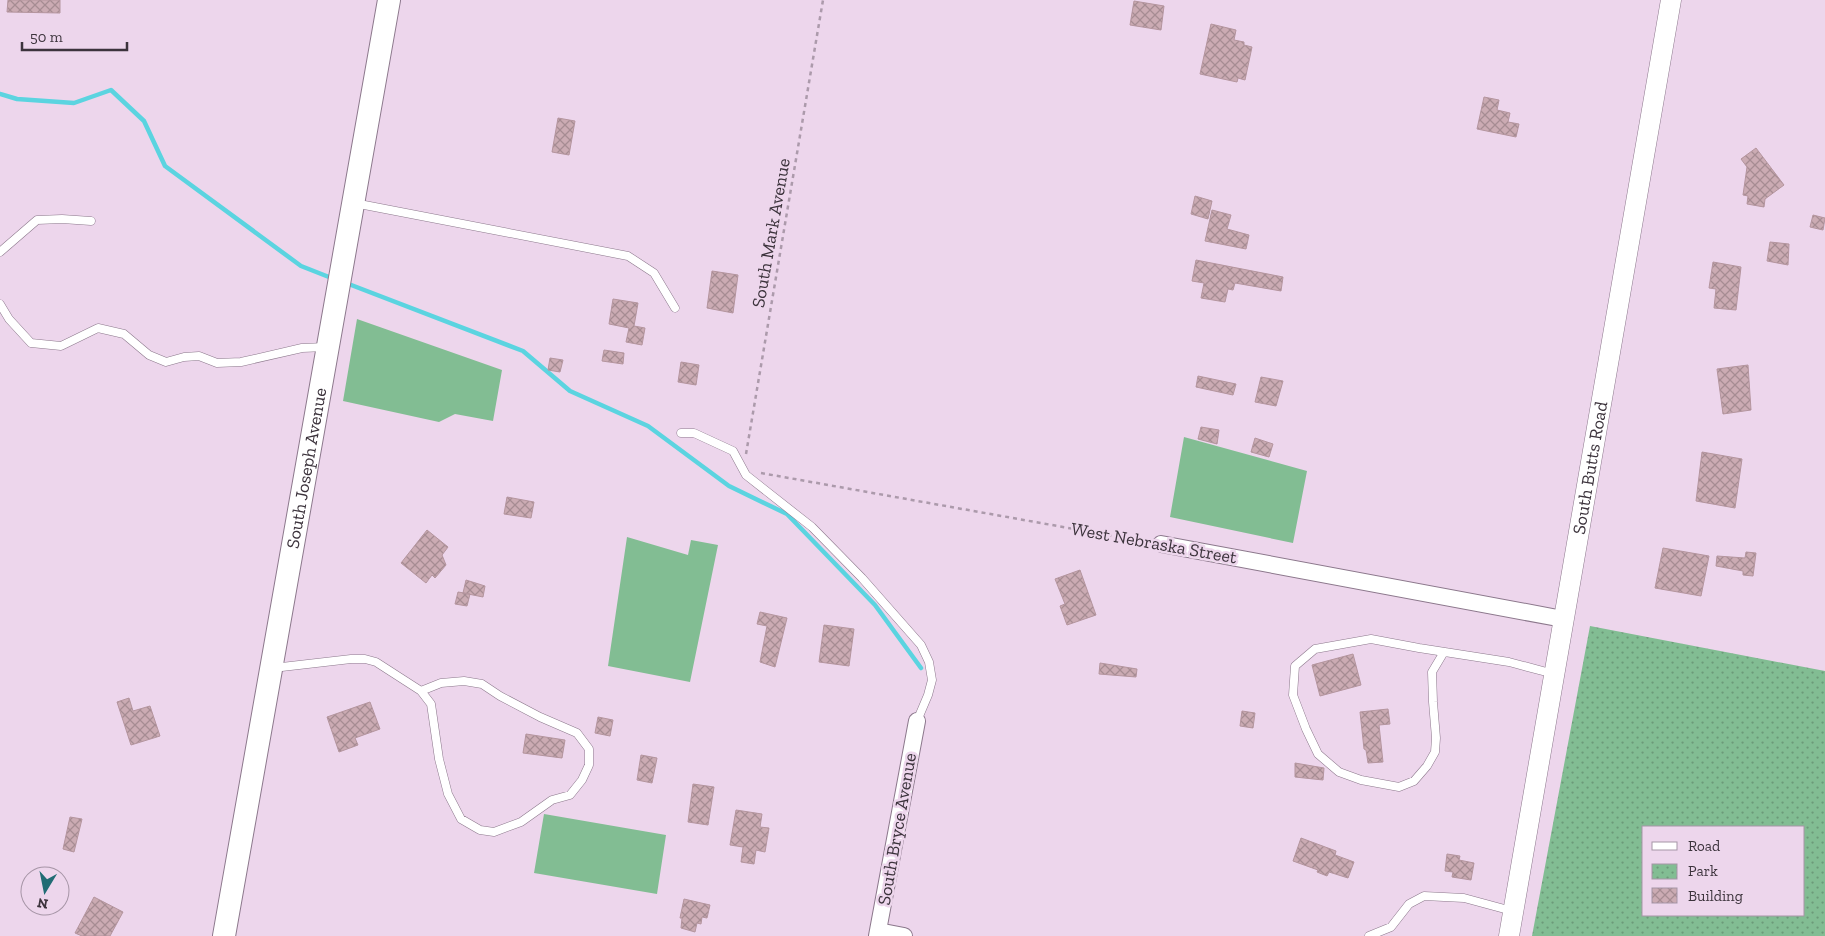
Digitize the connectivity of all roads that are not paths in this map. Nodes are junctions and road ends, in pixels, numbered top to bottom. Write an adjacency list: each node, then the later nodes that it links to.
1 (388, 0): 3 (main road, South Joseph Avenue)
2 (1668, 0): 11 (street, South Butts Road)
3 (353, 203): 7 (lane); 8 (main road, South Joseph Avenue)
4 (91, 221): 5 (lane)
5 (0, 252)
6 (0, 304): 8 (lane)
7 (674, 308)
8 (328, 347): 13 (main road, South Joseph Avenue)
9 (681, 434): 16 (lane)
10 (1161, 544): 11 (street, West Nebraska Street)
11 (1563, 619): 14 (street, South Butts Road)
12 (1444, 652): 12 (lane); 14 (lane)
13 (271, 669): 15 (lane); 19 (main road, South Joseph Avenue)
14 (1554, 674): 17 (street, South Butts Road)
15 (421, 691): 15 (lane)
16 (917, 721): 18 (street, South Bryce Avenue)
17 (1514, 911): 21 (lane); 22 (street, South Butts Road)
18 (877, 934): 20 (street)
19 (224, 936)
20 (904, 936)
21 (1369, 936)
22 (1509, 936)

